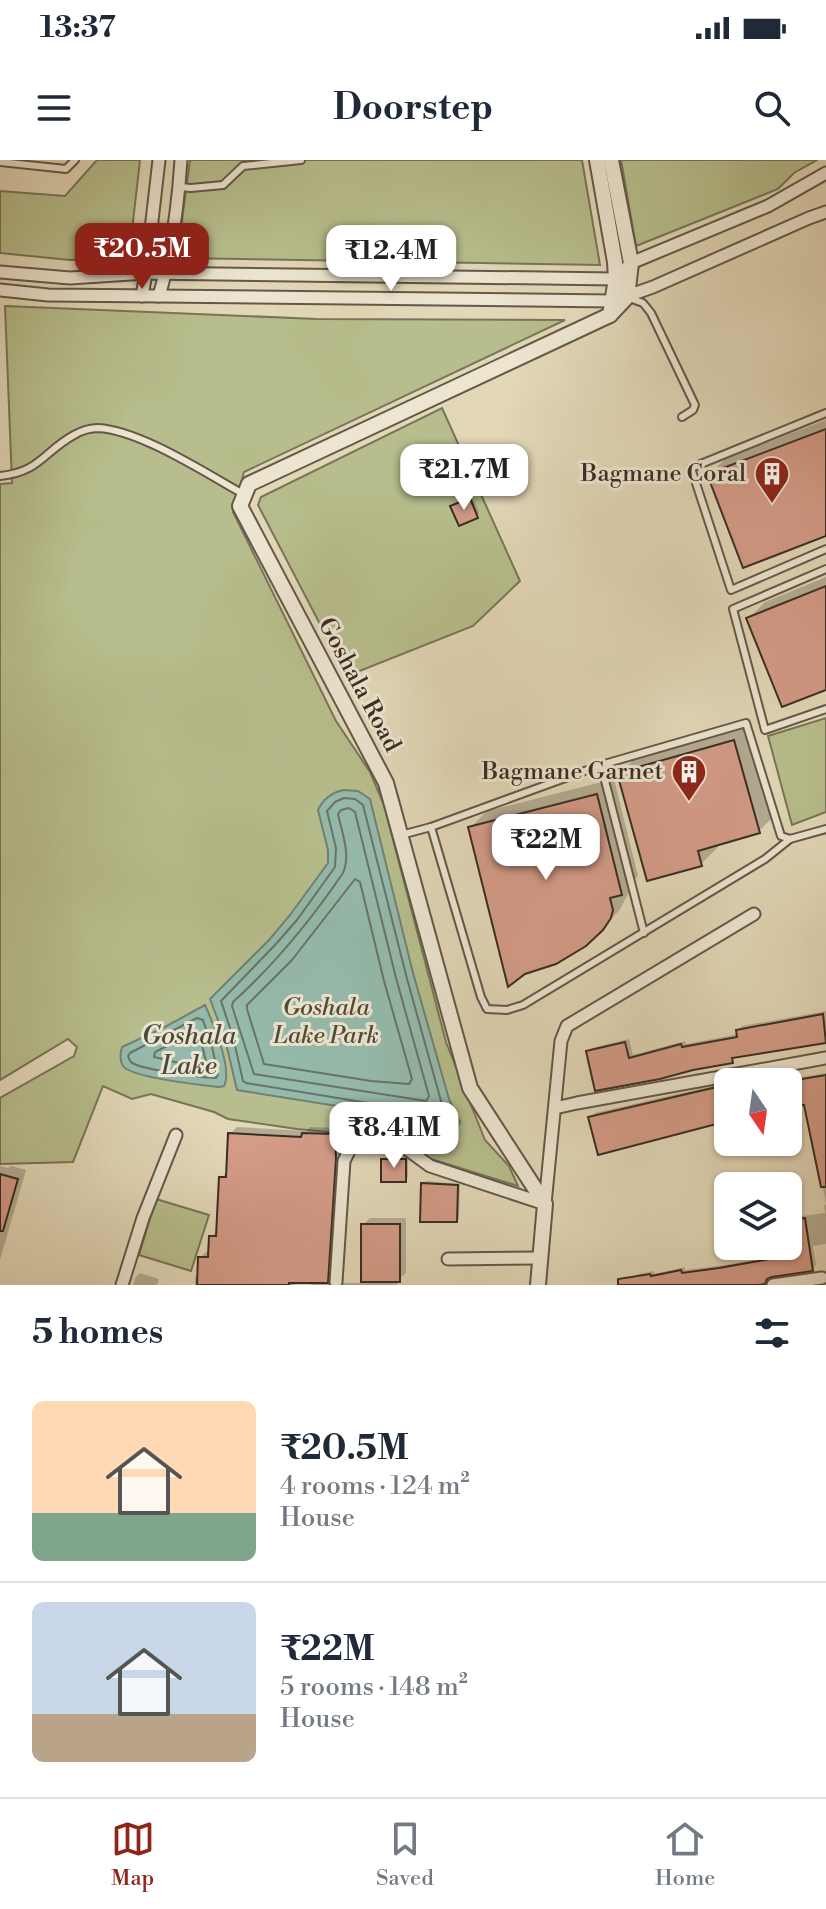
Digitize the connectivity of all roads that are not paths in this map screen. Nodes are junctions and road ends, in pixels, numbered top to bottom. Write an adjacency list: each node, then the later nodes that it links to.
1 (67, 160): 9 (lane)
2 (75, 160): 9 (lane)
3 (159, 160): 15 (street)
4 (181, 160): 11 (street)
5 (301, 160): 11 (lane)
6 (597, 160): 17 (street)
7 (611, 160): 13 (street)
8 (0, 162): 9 (lane)
9 (66, 169)
10 (826, 173): 13 (street)
11 (179, 187): 16 (street)
12 (826, 212): 21 (street)
13 (631, 263): 17 (street); 21 (street)
14 (0, 272): 15 (street)
15 (146, 273): 16 (street); 19 (street)
16 (165, 273): 17 (street); 20 (street)
17 (616, 279): 21 (street)
18 (0, 290): 19 (street)
19 (142, 296): 20 (street)
20 (159, 296): 21 (street)
21 (617, 304): 23 (lane); 25 (street)
22 (826, 413): 26 (lane)
23 (682, 417)
24 (0, 476): 25 (lane)
25 (245, 495): 32 (street, Goshala Road)
26 (826, 549)
27 (826, 569): 28 (lane)
28 (826, 709)
29 (601, 765): 30 (lane); 33 (lane); 35 (lane)
30 (431, 827): 32 (lane); 35 (lane)
31 (826, 829): 33 (lane)
32 (401, 835): 39 (street, Goshala Road)
33 (790, 839): 35 (lane)
34 (754, 914): 37 (street)
35 (644, 933)
36 (826, 1058): 37 (street)
37 (555, 1108): 39 (street)
38 (176, 1135): 44 (street)
39 (545, 1204): 40 (street); 43 (street)
40 (541, 1258): 41 (street); 45 (street)
41 (448, 1259)
42 (822, 1278): 46 (street)
43 (336, 1282)
44 (122, 1285)
45 (538, 1285)
46 (773, 1285)

